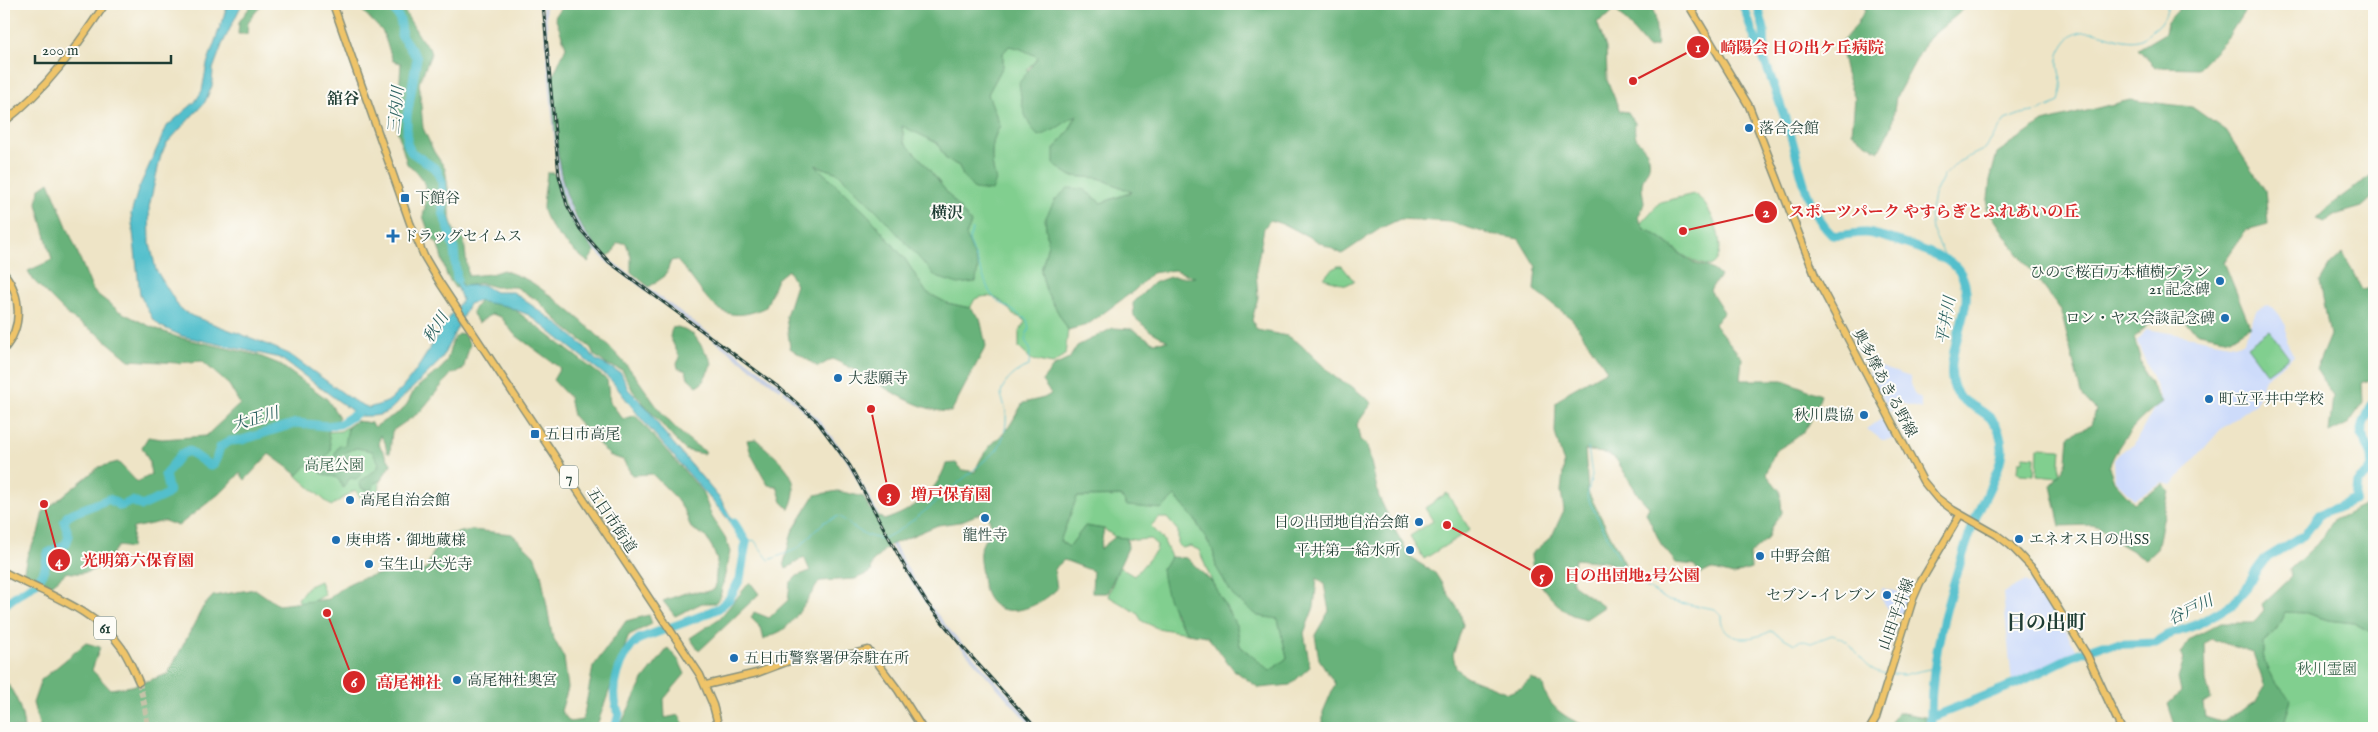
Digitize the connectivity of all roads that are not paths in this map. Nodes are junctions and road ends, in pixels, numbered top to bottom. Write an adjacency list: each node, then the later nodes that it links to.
1 (105, 4): 4 (main road)
2 (333, 4): 10 (main road, 五日市街道 / 7)
3 (1688, 4): 7 (main road, 奥多摩あきる野線)
4 (4, 122)
5 (4, 273): 6 (main road)
6 (4, 349)
7 (1962, 516): 13 (main road, 山田平井線); 14 (main road, 奥多摩あきる野線)
8 (4, 572): 9 (main road, 61)
9 (139, 682)
10 (706, 685): 11 (main road, 五日市街道 / 7); 12 (main road)
11 (719, 728)
12 (922, 728)
13 (1870, 728)
14 (2121, 728)

